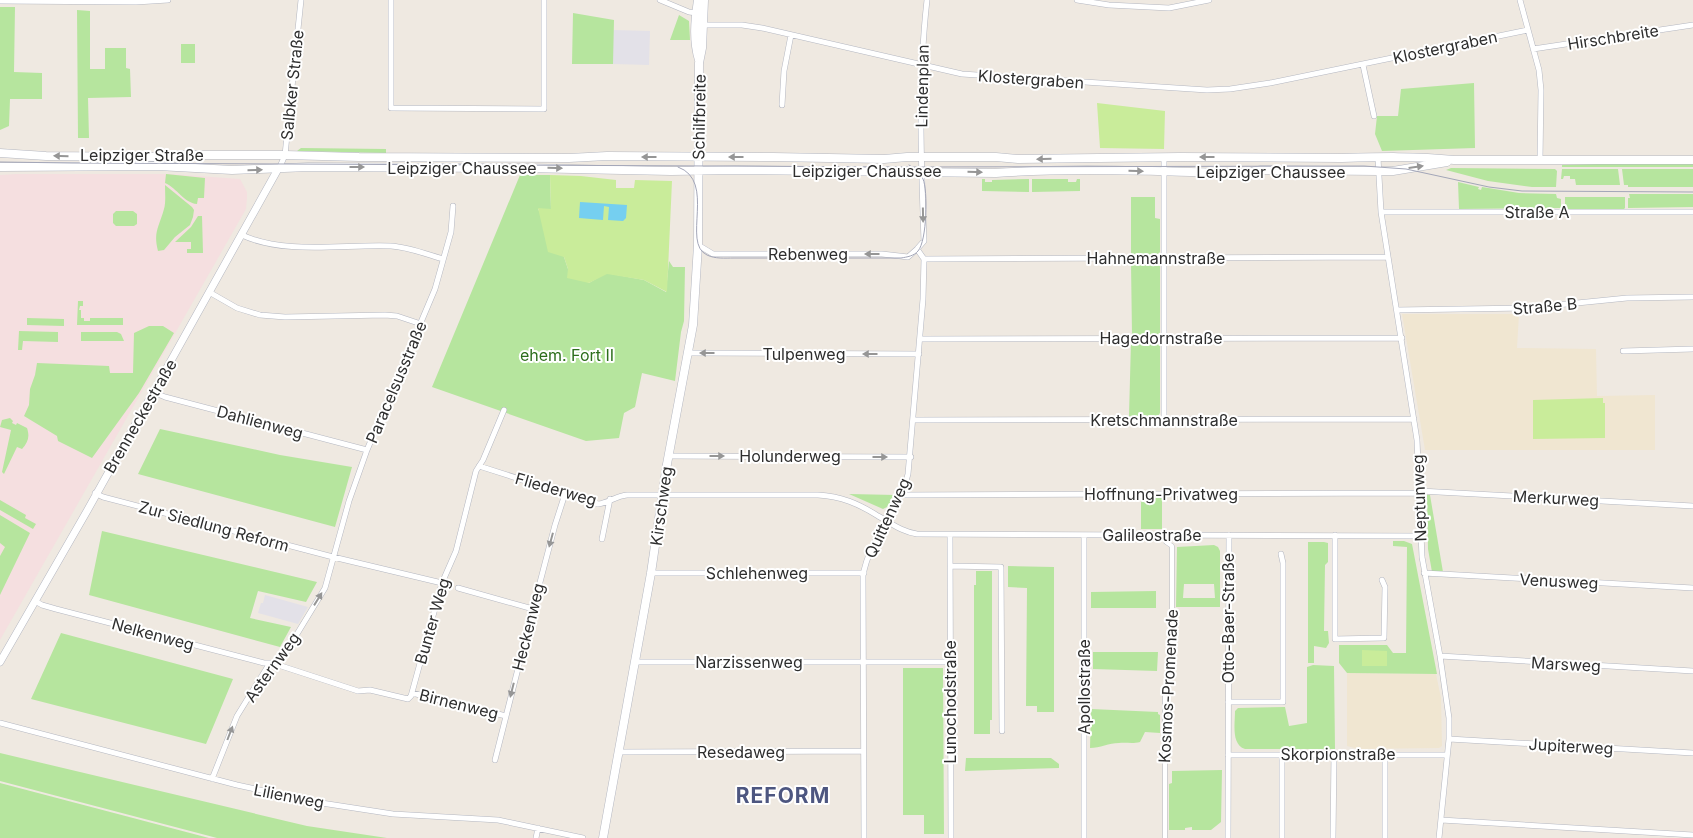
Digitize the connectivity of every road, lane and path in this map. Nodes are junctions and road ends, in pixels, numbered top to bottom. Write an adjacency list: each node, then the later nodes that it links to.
1 (168, 0): 12 (street)
2 (301, 0): 25 (street, Salbker Straße)
3 (391, 0): 4 (street)
4 (544, 0)
5 (660, 0): 13 (street)
6 (698, 0): 13 (main road, Schilfbreite)
7 (704, 0): 13 (main road, Schilfbreite)
8 (927, 0): 21 (street, Lindenplan)
9 (1077, 0): 10 (street)
10 (1209, 0)
11 (1520, 0): 16 (street)
12 (0, 1)
13 (699, 13): 14 (main road, Schilfbreite); 19 (main road, Schilfbreite)
14 (703, 25): 17 (street, Klostergraben); 19 (main road, Schilfbreite)
15 (1693, 25): 18 (street, Hirschbreite)
16 (1528, 30): 18 (street); 20 (street, Klostergraben)
17 (791, 36): 21 (street, Klostergraben); 22 (street)
18 (1533, 49): 31 (street)
19 (699, 63): 26 (main road, Schilfbreite)
20 (1363, 65): 21 (street, Klostergraben); 23 (street)
21 (922, 66): 27 (street, Lindenplan)
22 (782, 105)
23 (1374, 116)
24 (0, 153): 25 (main road, Leipziger Straße, one-way to 24)
25 (285, 155): 26 (main road, Leipziger Chaussee, one-way to 25); 34 (street, Salbker Straße)
26 (698, 157): 27 (main road, Leipziger Chaussee, one-way to 26); 35 (main road, Schilfbreite)
27 (921, 157): 28 (main road, Leipziger Chaussee, one-way to 27); 37 (street, Lindenplan)
28 (1164, 158): 29 (main road, Leipziger Chaussee, one-way to 28); 38 (street)
29 (1378, 158): 30 (main road, Leipziger Chaussee); 36 (street, Neptunweg)
30 (1454, 160): 31 (main road, Leipziger Chaussee); 36 (main road, Leipziger Chaussee, one-way to 30)
31 (1540, 160): 32 (main road, Leipziger Chaussee)
32 (1693, 160)
33 (0, 166): 34 (main road, Leipziger Straße, one-way to 34)
34 (278, 169): 35 (main road, Leipziger Chaussee, one-way to 35); 42 (street, Brenneckestraße)
35 (698, 171): 37 (main road, Leipziger Chaussee); 43 (main road, Kirschweg)
36 (1378, 171): 38 (main road, Leipziger Chaussee); 40 (street, Neptunweg)
37 (922, 172): 38 (main road, Leipziger Chaussee, one-way to 38); 44 (street, one-way to 44)
38 (1164, 172): 48 (street)
39 (453, 206): 46 (street, Paracelsusstraße)
40 (1381, 212): 41 (street, Straße A); 45 (street, Neptunweg)
41 (1693, 212)
42 (242, 235): 46 (street); 49 (street, Brenneckestraße)
43 (698, 245): 44 (street, Rebenweg, one-way to 43); 58 (main road, Kirschweg)
44 (918, 250): 47 (street)
45 (1388, 257): 48 (street, Hahnemannstraße); 51 (street, Neptunweg)
46 (443, 258): 52 (street, Paracelsusstraße)
47 (924, 258): 48 (street, Hahnemannstraße); 55 (street, Quittenweg)
48 (1164, 258): 53 (street)
49 (209, 292): 52 (street); 60 (street, Brenneckestraße)
50 (1693, 297): 51 (street, Straße B)
51 (1397, 310): 54 (street, Neptunweg)
52 (421, 324): 65 (street, Paracelsusstraße)
53 (1164, 338): 54 (street, Hagedornstraße); 55 (street, Hagedornstraße); 62 (street)
54 (1402, 338): 63 (street, Neptunweg)
55 (920, 340): 59 (street, Quittenweg)
56 (1693, 349): 57 (street)
57 (1623, 351)
58 (689, 353): 59 (street, Tulpenweg, one-way to 58); 66 (main road, Kirschweg)
59 (919, 354): 64 (street, Quittenweg)
60 (153, 392): 65 (street, Dahlienweg); 70 (street, Brenneckestraße)
61 (504, 410): 68 (street, Bunter Weg)
62 (1164, 419): 63 (street, Kretschmannstraße); 64 (street, Kretschmannstraße)
63 (1414, 419): 69 (street, Neptunweg)
64 (913, 420): 67 (street, Quittenweg)
65 (367, 450): 85 (street, Paracelsusstraße)
66 (668, 456): 67 (street, Holunderweg, one-way to 67); 72 (main road, Kirschweg)
67 (911, 457): 73 (street, Quittenweg)
68 (479, 466): 71 (street, Fliederweg); 91 (street, Bunter Weg)
69 (1420, 492): 73 (street, Hoffnung-Privatweg); 75 (street, Merkurweg); 82 (street, Neptunweg)
70 (96, 493): 85 (street, Zur Siedlung Reform); 94 (street, Brenneckestraße)
71 (565, 494): 74 (street, Fliederweg); 95 (street, Heckenweg, one-way to 95)
72 (663, 495): 74 (street, Fliederweg); 76 (street); 87 (main road, Kirschweg)
73 (902, 495): 76 (street, Quittenweg)
74 (610, 500): 83 (street)
75 (1693, 506)
76 (886, 521): 77 (street, Galileostraße); 88 (street, Quittenweg)
77 (950, 535): 78 (street, Galileostraße); 86 (street, Lunochodstraße)
78 (1084, 535): 81 (street, Galileostraße); 127 (street, Apollostraße)
79 (1229, 535): 80 (street, Galileostraße); 81 (street, Galileostraße); 104 (street, Otto-Baer-Straße)
80 (1335, 535): 82 (street, Galileostraße); 90 (street)
81 (1165, 536): 128 (street, Kosmos-Promenade)
82 (1422, 536): 89 (street, Neptunweg)
83 (602, 539)
84 (1281, 554): 104 (street, Otto-Baer-Straße)
85 (333, 557): 91 (street, Zur Siedlung Reform); 101 (street, Asternweg, one-way to 85)
86 (950, 566): 100 (street, Lunochodstraße); 107 (street)
87 (651, 573): 88 (street, Schlehenweg); 98 (main road, Kirschweg)
88 (864, 573): 99 (street, Quittenweg)
89 (1424, 573): 93 (street, Venusweg); 96 (street, Neptunweg)
90 (1382, 580)
91 (442, 583): 103 (street, Bunter Weg)
92 (458, 588): 95 (street)
93 (1693, 588)
94 (35, 601): 97 (street, Brenneckestraße); 101 (street, Nelkenweg)
95 (532, 609): 105 (street, Heckenweg, one-way to 105)
96 (1440, 656): 102 (street, Marsweg); 108 (street, Neptunweg)
97 (0, 662)
98 (635, 662): 99 (street, Narzissenweg); 109 (main road, Kirschweg)
99 (863, 662): 100 (street, Narzissenweg); 110 (street, Quittenweg)
100 (950, 662): 126 (street, Lunochodstraße)
101 (272, 663): 103 (street); 118 (street, Asternweg, one-way to 101)
102 (1693, 670)
103 (412, 693): 105 (street, Birnenweg)
104 (1228, 702): 112 (street, Otto-Baer-Straße)
105 (506, 716): 117 (street, Heckenweg)
106 (0, 723): 118 (street, Lilienweg)
107 (1002, 731)
108 (1449, 739): 111 (street, Jupiterweg); 116 (street, Neptunweg)
109 (619, 752): 110 (street, Resedaweg); 124 (main road, Kirschweg)
110 (864, 752): 125 (street, Quittenweg)
111 (1693, 753)
112 (1228, 754): 113 (street, Skorpionstraße); 129 (street, Otto-Baer-Straße)
113 (1282, 754): 114 (street, Skorpionstraße); 130 (street)
114 (1334, 754): 115 (street, Skorpionstraße); 131 (street)
115 (1385, 754): 116 (street, Skorpionstraße); 132 (street)
116 (1447, 755): 119 (street, Neptunweg)
117 (495, 760)
118 (212, 779): 120 (street, Lilienweg)
119 (1441, 820): 121 (street); 133 (street, Neptunweg)
120 (538, 828): 122 (street); 123 (street, Lilienweg)
121 (1693, 835)
122 (536, 838)
123 (583, 838)
124 (603, 838)
125 (864, 838)
126 (951, 838)
127 (1084, 838)
128 (1165, 838)
129 (1228, 838)
130 (1282, 838)
131 (1333, 838)
132 (1385, 838)
133 (1439, 838)

